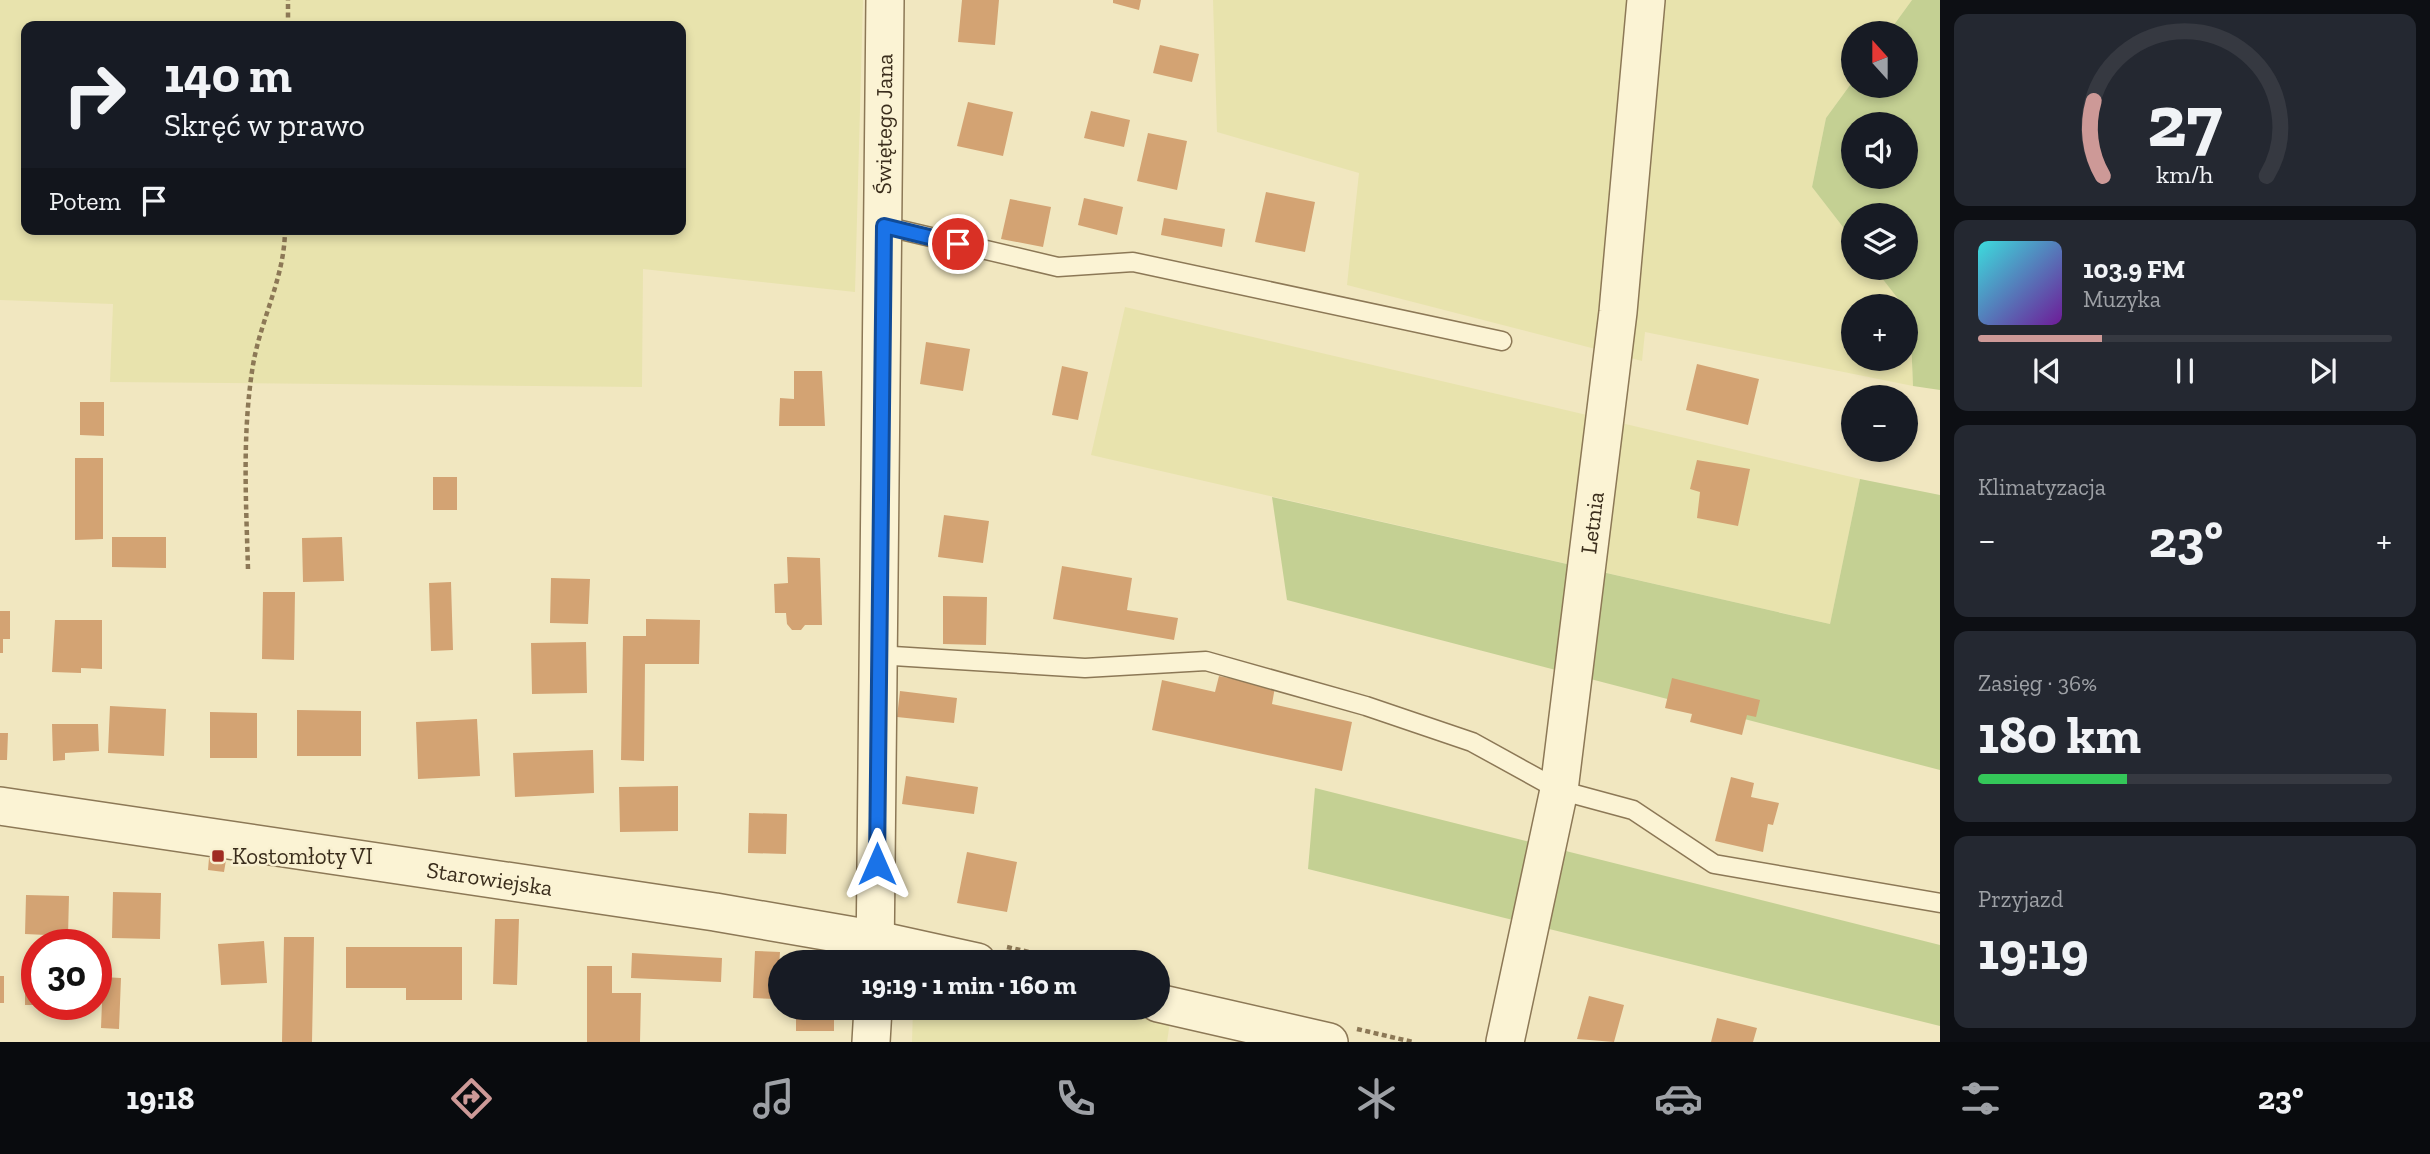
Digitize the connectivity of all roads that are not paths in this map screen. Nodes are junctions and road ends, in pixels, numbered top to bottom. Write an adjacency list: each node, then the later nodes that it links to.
1 (885, 0): 3 (street, Świętego Jana)
2 (1646, 0): 6 (street, Letnia)
3 (884, 226): 4 (lane); 5 (street, Świętego Jana)
4 (1502, 341)
5 (877, 655): 6 (lane); 10 (street, Świętego Jana)
6 (1559, 790): 8 (lane); 15 (street, Letnia)
7 (0, 806): 9 (street, Starowiejska)
8 (1940, 903)
9 (872, 950)
10 (876, 950)
11 (1170, 1006): 14 (street)
12 (872, 1020): 13 (street)
13 (871, 1042)
14 (1329, 1042)
15 (1504, 1042)

